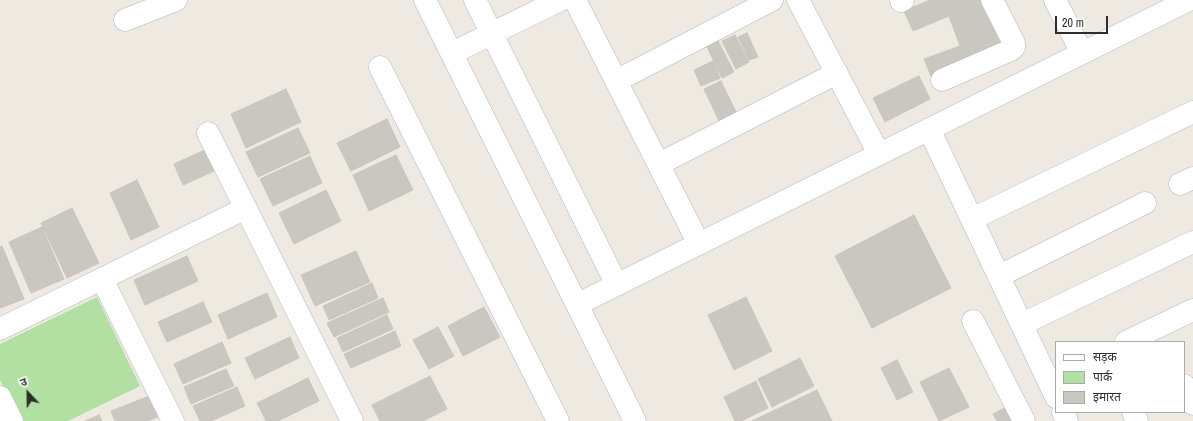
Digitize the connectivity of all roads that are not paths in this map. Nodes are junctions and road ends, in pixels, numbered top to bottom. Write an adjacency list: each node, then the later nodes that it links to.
1 (176, 0): 11 (street)
2 (425, 0): 13 (street)
3 (475, 0): 12 (street)
4 (560, 0): 12 (street)
5 (575, 0): 17 (street)
6 (772, 0): 17 (street)
7 (798, 0): 16 (street)
8 (992, 0): 18 (street)
9 (1055, 0): 14 (street)
10 (1189, 0): 14 (street)
11 (125, 20)
12 (491, 33): 13 (street); 31 (street)
13 (452, 53): 32 (street)
14 (1082, 53): 20 (street)
15 (380, 67): 46 (street)
16 (836, 73): 22 (street); 23 (street)
17 (616, 80): 23 (street)
18 (942, 80)
19 (1193, 112): 26 (street)
20 (930, 129): 22 (street); 26 (street)
21 (208, 133): 25 (street)
22 (879, 154): 28 (street)
23 (659, 164): 28 (street)
24 (1145, 203): 29 (street)
25 (246, 208): 30 (street); 45 (street)
26 (972, 219): 29 (street)
27 (1193, 242): 35 (street)
28 (699, 244): 31 (street)
29 (999, 276): 35 (street)
30 (102, 279): 36 (street); 44 (street)
31 (617, 285): 32 (street)
32 (578, 304): 47 (street)
33 (1193, 310): 37 (street)
34 (973, 321): 48 (street)
35 (1022, 324): 39 (street)
36 (0, 329)
37 (1159, 335): 38 (street)
38 (1131, 341)
39 (1053, 384)
40 (1185, 387): 42 (street)
41 (0, 397): 43 (street)
42 (1193, 404)
43 (12, 421)
44 (173, 421)
45 (352, 421)
46 (558, 421)
47 (634, 421)
48 (1024, 421)

